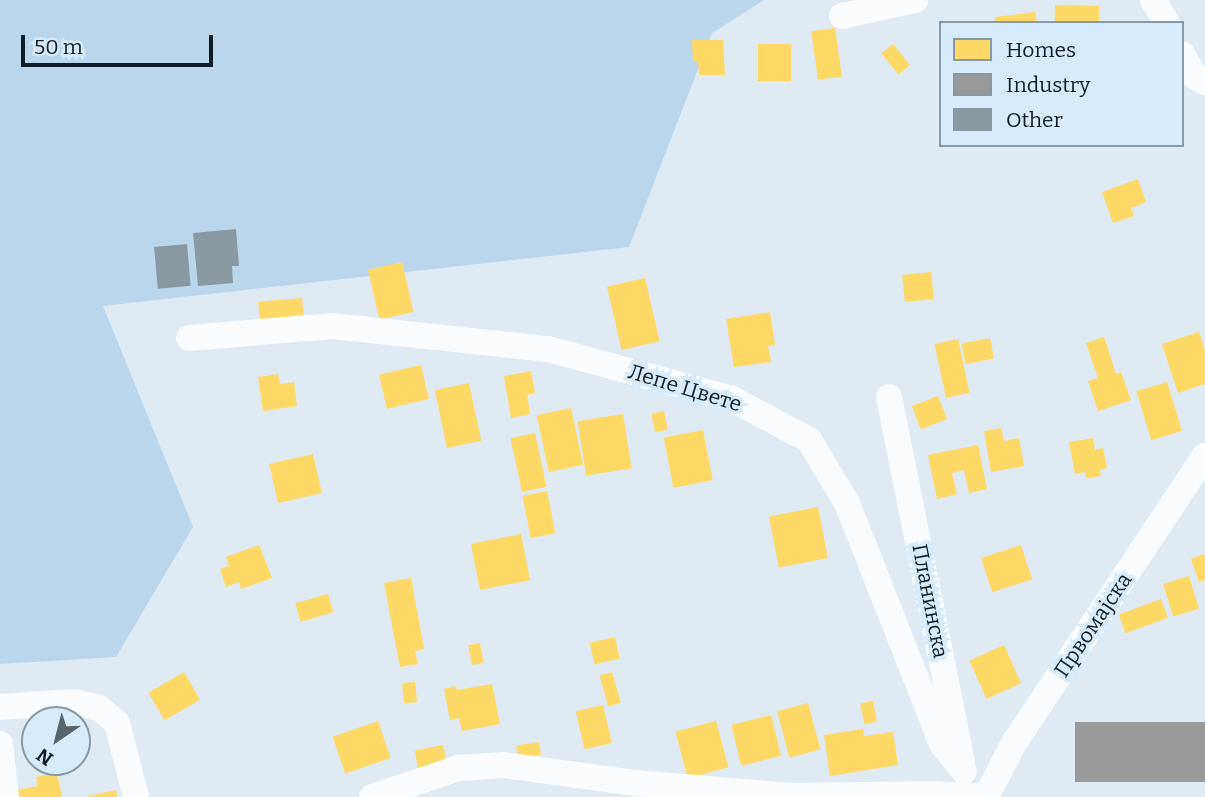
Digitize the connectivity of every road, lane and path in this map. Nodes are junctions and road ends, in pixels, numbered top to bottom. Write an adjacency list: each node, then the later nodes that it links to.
1 (915, 0): 3 (street)
2 (1153, 0): 4 (street)
3 (842, 16)
4 (1166, 21)
5 (1184, 58): 6 (street)
6 (1205, 82)
7 (189, 338): 12 (street, Лепе Цвете)
8 (889, 397): 12 (street, Планинска)
9 (1205, 456): 16 (street, Првомајска)
10 (0, 707): 14 (street)
11 (0, 744): 13 (street)
12 (964, 771): 16 (street, Планинска)
13 (6, 797)
14 (136, 797)
15 (372, 797): 16 (street)
16 (986, 797)

